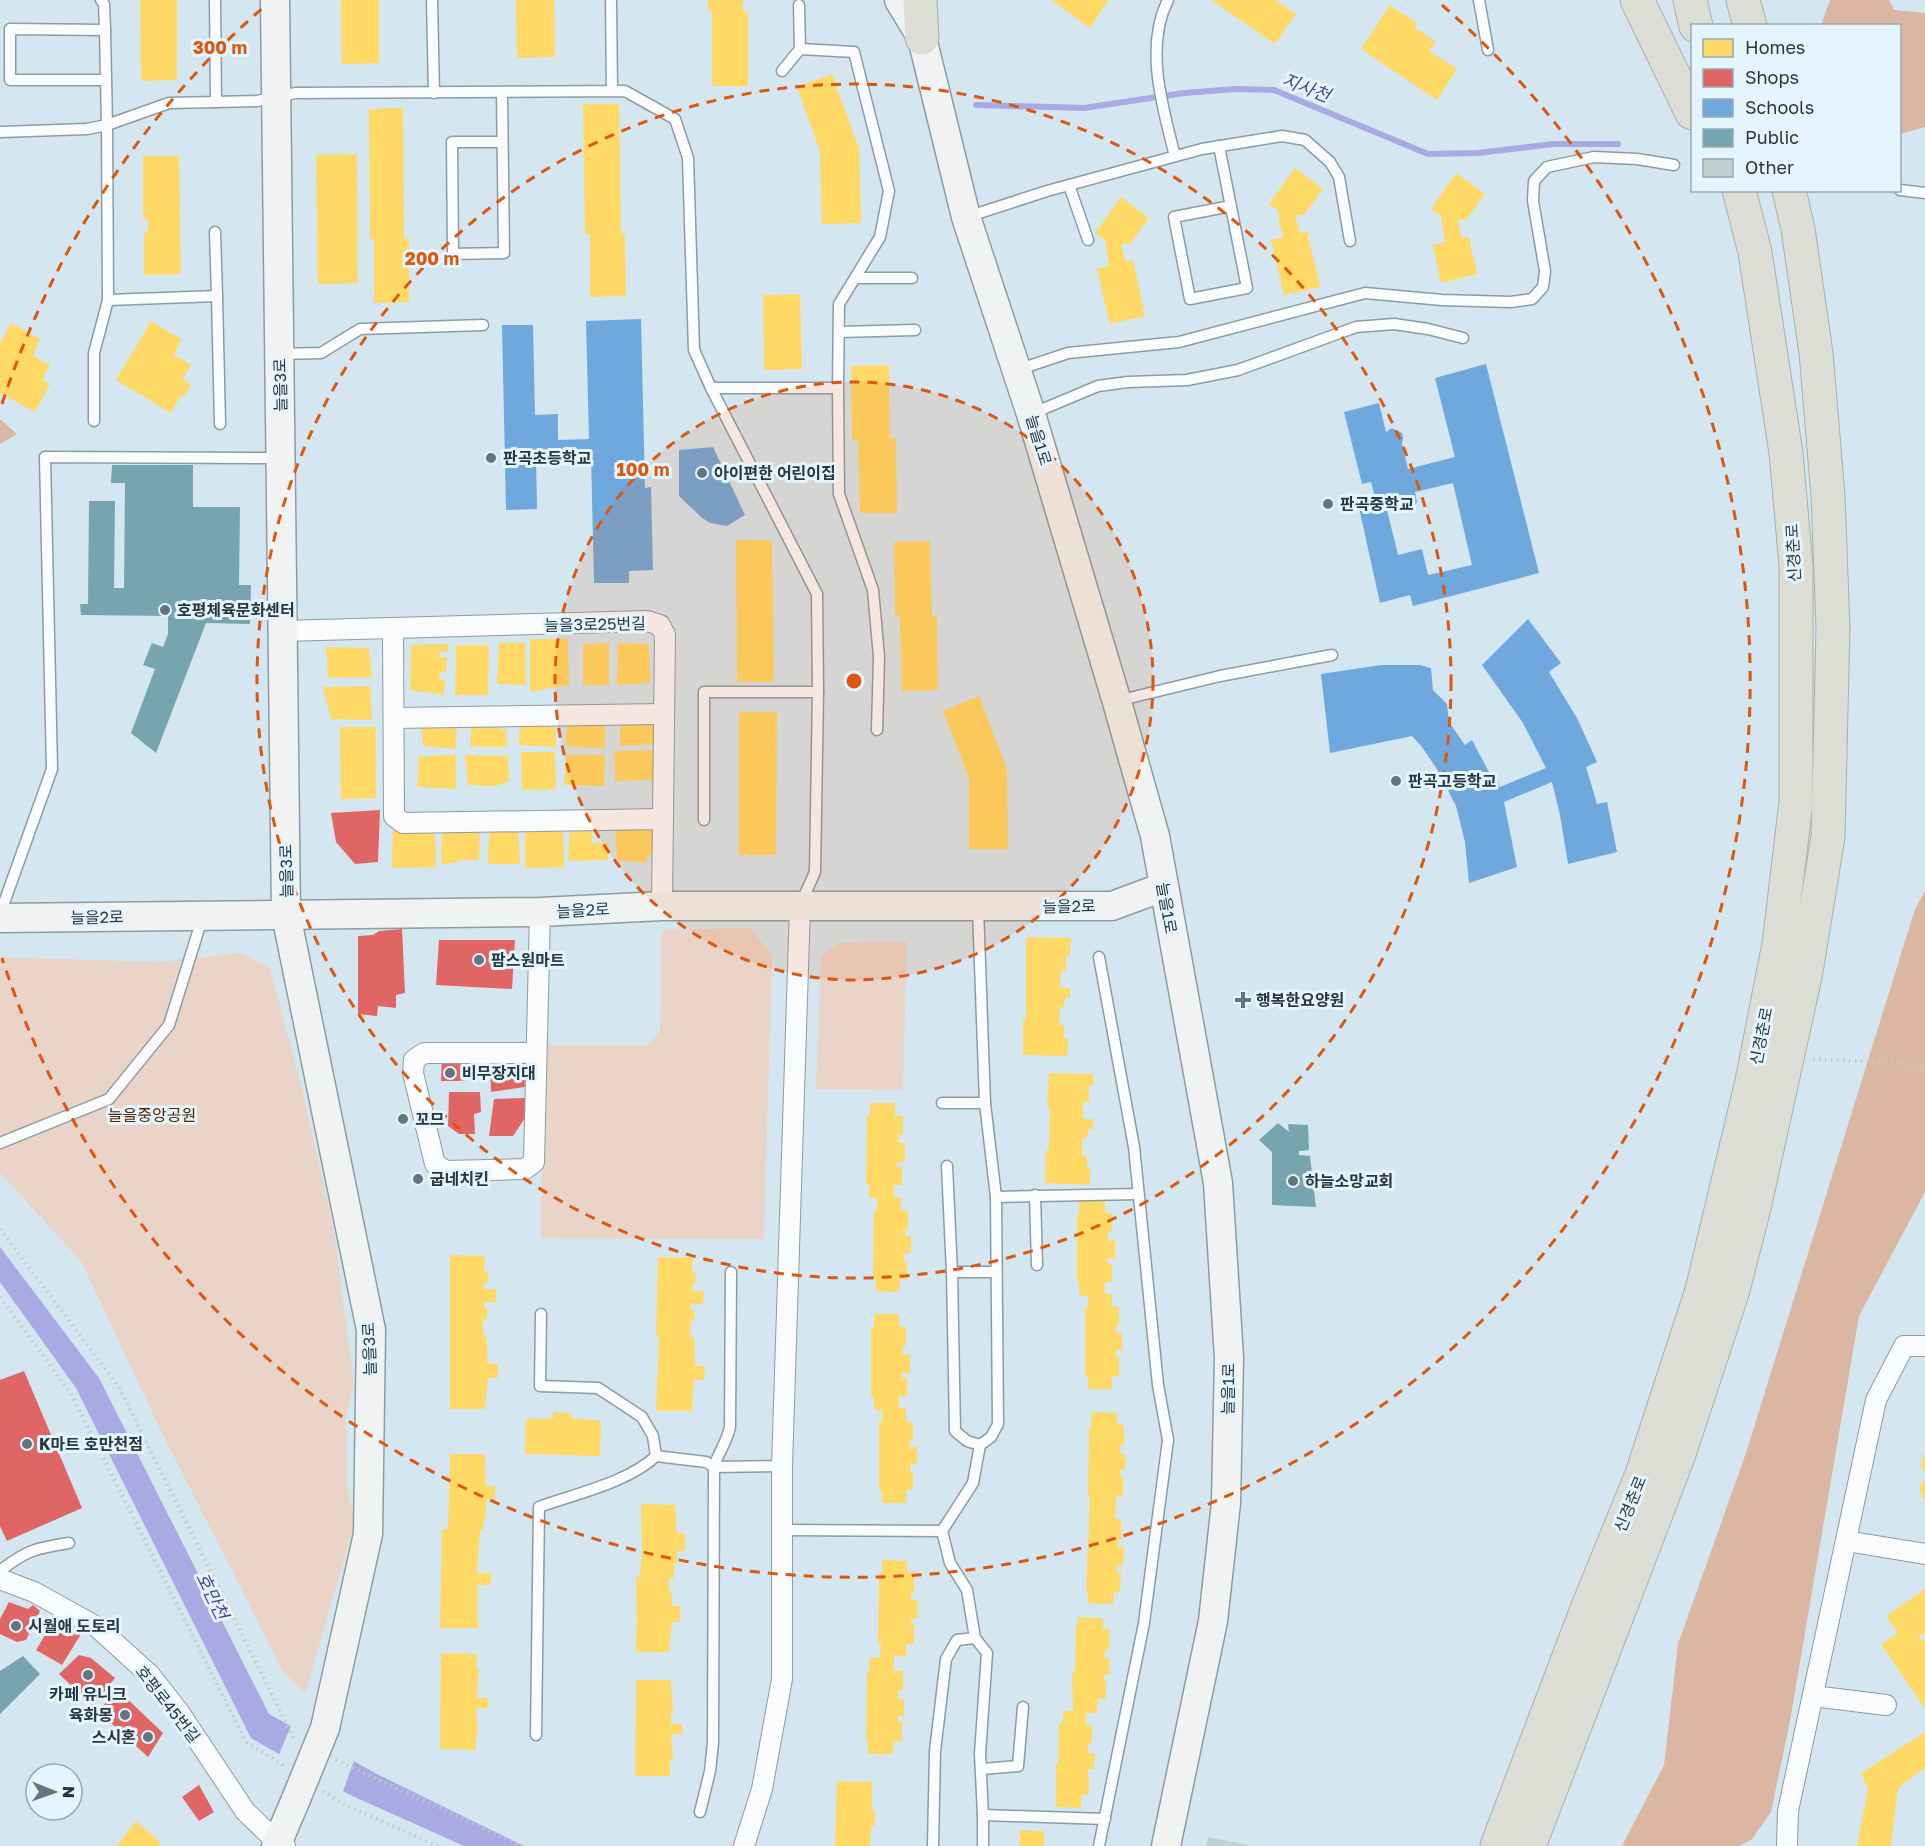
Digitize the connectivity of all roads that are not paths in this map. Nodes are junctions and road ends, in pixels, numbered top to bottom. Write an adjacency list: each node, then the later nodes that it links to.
1 (101, 0): 16 (lane)
2 (215, 0): 26 (lane)
3 (275, 0): 25 (street, 늘을3로)
4 (432, 0): 23 (lane)
5 (611, 0): 22 (lane)
6 (899, 0): 17 (street, 늘을1로)
7 (920, 0): 17 (highway)
8 (1167, 0): 32 (lane)
9 (1479, 0): 19 (lane)
10 (1637, 0): 27 (highway)
11 (1690, 0): 14 (highway)
12 (1743, 0): 15 (highway)
13 (799, 5): 18 (lane)
14 (1696, 24)
15 (1749, 24)
16 (105, 30): 21 (lane); 21 (lane)
17 (922, 39): 41 (street, 늘을1로)
18 (800, 49): 20 (lane); 46 (lane)
19 (1488, 51)
20 (782, 71)
21 (105, 80): 28 (lane)
22 (612, 91): 24 (lane); 56 (lane)
23 (434, 93): 24 (lane); 25 (lane)
24 (502, 93): 30 (lane)
25 (276, 97): 26 (lane); 54 (street, 늘을3로)
26 (216, 102): 28 (lane)
27 (1691, 111)
28 (107, 125): 29 (lane); 49 (lane)
29 (0, 132)
30 (502, 142): 30 (lane)
31 (1219, 146): 32 (lane); 40 (lane); 44 (lane)
32 (1175, 156): 34 (lane)
33 (1674, 165): 55 (lane)
34 (1069, 185): 41 (lane); 43 (lane)
35 (1901, 190): 39 (lane)
36 (1728, 192): 45 (highway)
37 (1740, 192): 45 (highway, 신경춘로)
38 (1789, 192): 111 (highway, 신경춘로)
39 (1925, 193)
40 (1231, 206): 40 (lane)
41 (966, 217): 55 (street, 늘을1로)
42 (215, 232): 48 (lane)
43 (1088, 240)
44 (1350, 242)
45 (1755, 252): 111 (highway, 신경춘로)
46 (856, 278): 47 (lane); 52 (lane)
47 (912, 278)
48 (217, 296): 49 (lane); 60 (lane)
49 (108, 300): 59 (lane)
50 (483, 325): 54 (lane)
51 (915, 330): 52 (lane)
52 (839, 332): 57 (lane)
53 (1463, 338): 58 (lane)
54 (280, 354): 61 (street, 늘을3로)
55 (1017, 370): 58 (street, 늘을1로)
56 (711, 388): 57 (lane); 65 (lane)
57 (838, 388): 69 (lane)
58 (1031, 414): 66 (street, 늘을1로)
59 (94, 421)
60 (220, 424)
61 (281, 458): 63 (street, 늘을3로); 78 (lane)
62 (393, 628): 63 (street, 늘을3로25번길); 67 (street, 늘을3로25번길); 68 (street)
63 (283, 631): 77 (street, 늘을3로)
64 (1332, 655): 66 (lane)
65 (818, 692): 71 (lane); 74 (lane)
66 (1117, 702): 72 (street, 늘을1로)
67 (663, 714): 68 (street); 70 (street, 늘을3로25번길)
68 (394, 718): 70 (street)
69 (878, 730)
70 (663, 819): 73 (street, 늘을3로25번길)
71 (704, 820)
72 (1163, 887): 75 (street, 늘을2로); 121 (street, 늘을1로)
73 (662, 906): 74 (street, 늘을2로); 76 (street, 늘을2로)
74 (800, 906): 75 (street, 늘을2로); 97 (street)
75 (978, 907): 82 (lane)
76 (540, 912): 77 (street, 늘을2로); 81 (street)
77 (286, 915): 79 (street, 늘을2로); 116 (street, 늘을3로, bridge)
78 (0, 916): 79 (street, 늘을2로)
79 (203, 916): 84 (lane)
80 (1099, 957): 86 (lane)
81 (537, 1053): 81 (street)
82 (985, 1102): 83 (lane); 88 (lane)
83 (942, 1103)
84 (0, 1143)
85 (947, 1166): 91 (lane)
86 (1138, 1194): 87 (lane); 115 (lane)
87 (1035, 1195): 88 (lane); 89 (lane)
88 (996, 1197): 92 (lane)
89 (1037, 1265)
90 (731, 1272): 98 (lane)
91 (952, 1272): 92 (lane); 95 (lane)
92 (996, 1272): 95 (lane)
93 (541, 1314): 96 (lane)
94 (1925, 1346): 101 (street)
95 (980, 1445): 100 (lane)
96 (656, 1456): 98 (lane); 110 (lane)
97 (782, 1466): 98 (lane); 99 (street)
98 (714, 1467): 113 (lane)
99 (783, 1530): 100 (lane); 117 (street)
100 (942, 1531): 106 (lane)
101 (1846, 1541): 103 (street); 107 (street)
102 (69, 1543): 104 (lane)
103 (1925, 1554)
104 (0, 1572)
105 (0, 1579): 116 (street, 호평로45번길)
106 (975, 1638): 112 (lane); 118 (lane)
107 (1813, 1696): 108 (street); 124 (street)
108 (1886, 1705)
109 (1023, 1707): 112 (lane)
110 (536, 1735)
111 (1554, 1741): 122 (highway, 신경춘로); 123 (highway, 신경춘로)
112 (982, 1769): 114 (lane)
113 (699, 1812)
114 (983, 1815): 115 (lane); 119 (lane)
115 (1105, 1819): 120 (lane)
116 (280, 1845)
117 (744, 1846)
118 (933, 1846)
119 (983, 1846)
120 (1099, 1846)
121 (1166, 1846)
122 (1497, 1846)
123 (1529, 1846)
124 (1787, 1846)

